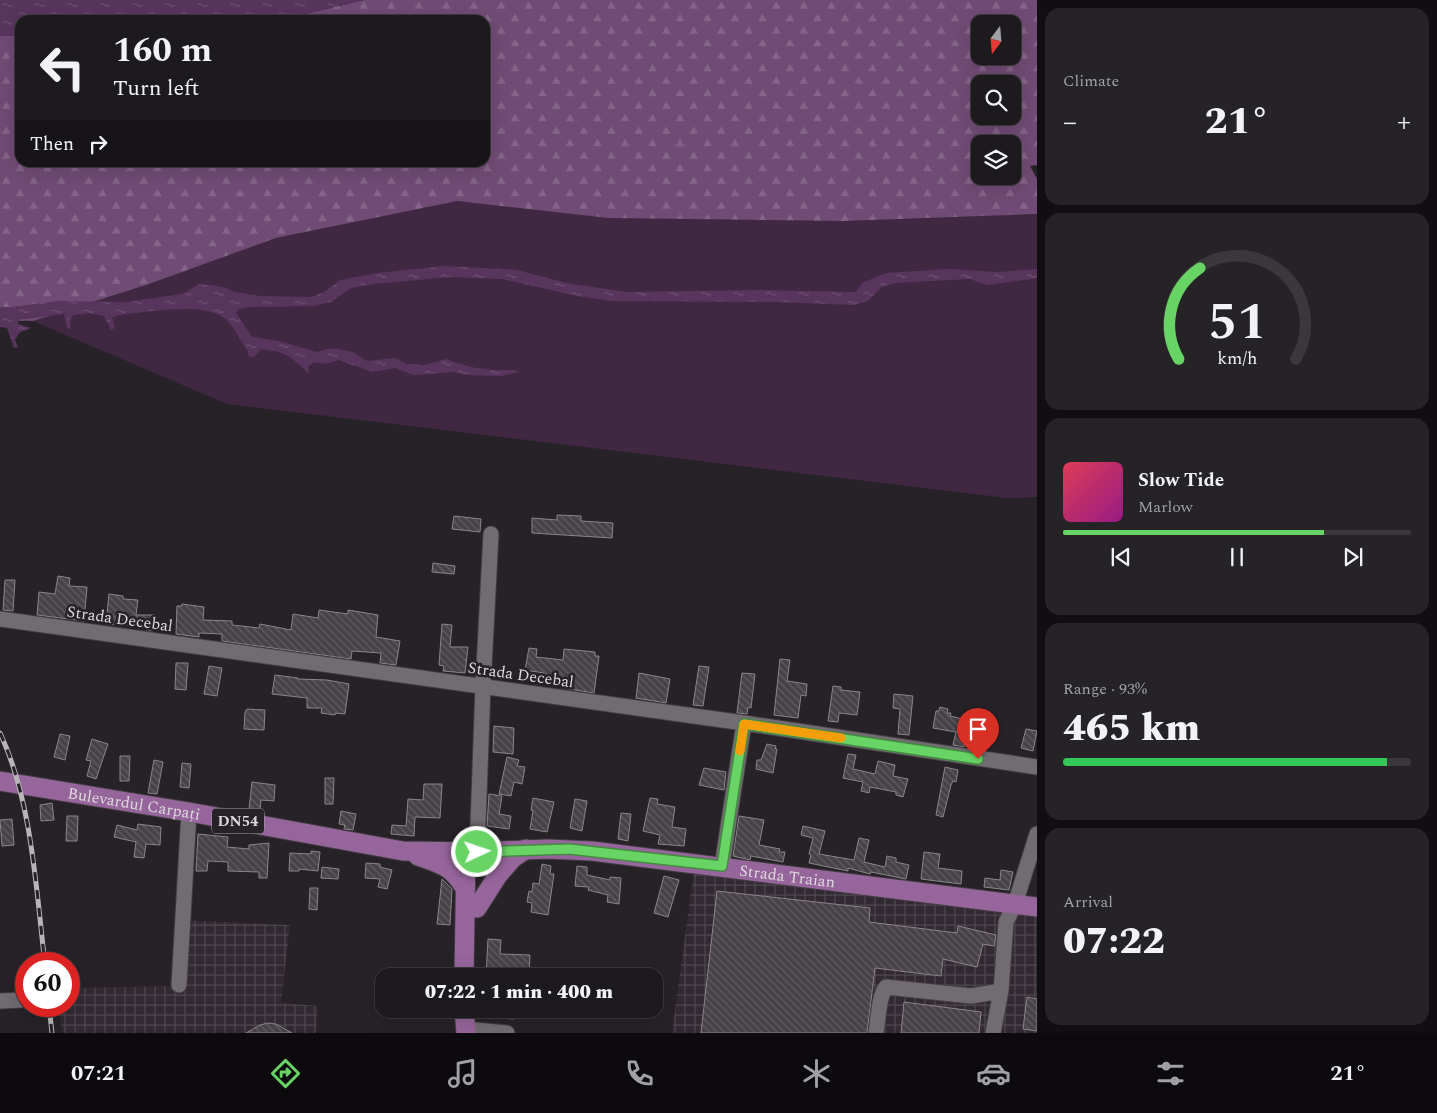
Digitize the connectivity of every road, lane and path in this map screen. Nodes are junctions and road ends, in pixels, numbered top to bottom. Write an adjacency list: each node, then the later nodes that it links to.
1 (491, 534): 3 (street)
2 (0, 619): 3 (street, Strada Decebal)
3 (483, 686): 4 (street, Strada Decebal); 11 (street)
4 (744, 724): 5 (street, Strada Decebal); 12 (street)
5 (1037, 768)
6 (0, 781): 7 (main road, Bulevardul Carpați / DN54)
7 (189, 812): 10 (main road, Bulevardul Carpați / DN54); 18 (street)
8 (1037, 834): 14 (street)
9 (526, 849): 11 (main road, Strada Traian); 12 (main road, Strada Traian); 16 (main road)
10 (403, 851): 11 (main road, Bulevardul Carpați / DN54); 13 (main road)
11 (471, 852): 13 (main road); 16 (main road)
12 (722, 866): 14 (main road, Strada Traian)
13 (465, 888): 16 (main road)
14 (1015, 904): 15 (main road, Strada Traian); 19 (street)
15 (1037, 907)
16 (471, 908): 17 (main road)
17 (468, 968)
18 (179, 985)
19 (1001, 991): 26 (street); 27 (street)
20 (15, 1000): 21 (street)
21 (0, 1001)
22 (467, 1018): 24 (main road)
23 (474, 1018): 24 (main road)
24 (472, 1032): 25 (street)
25 (508, 1033)
26 (876, 1033)
27 (994, 1033)

